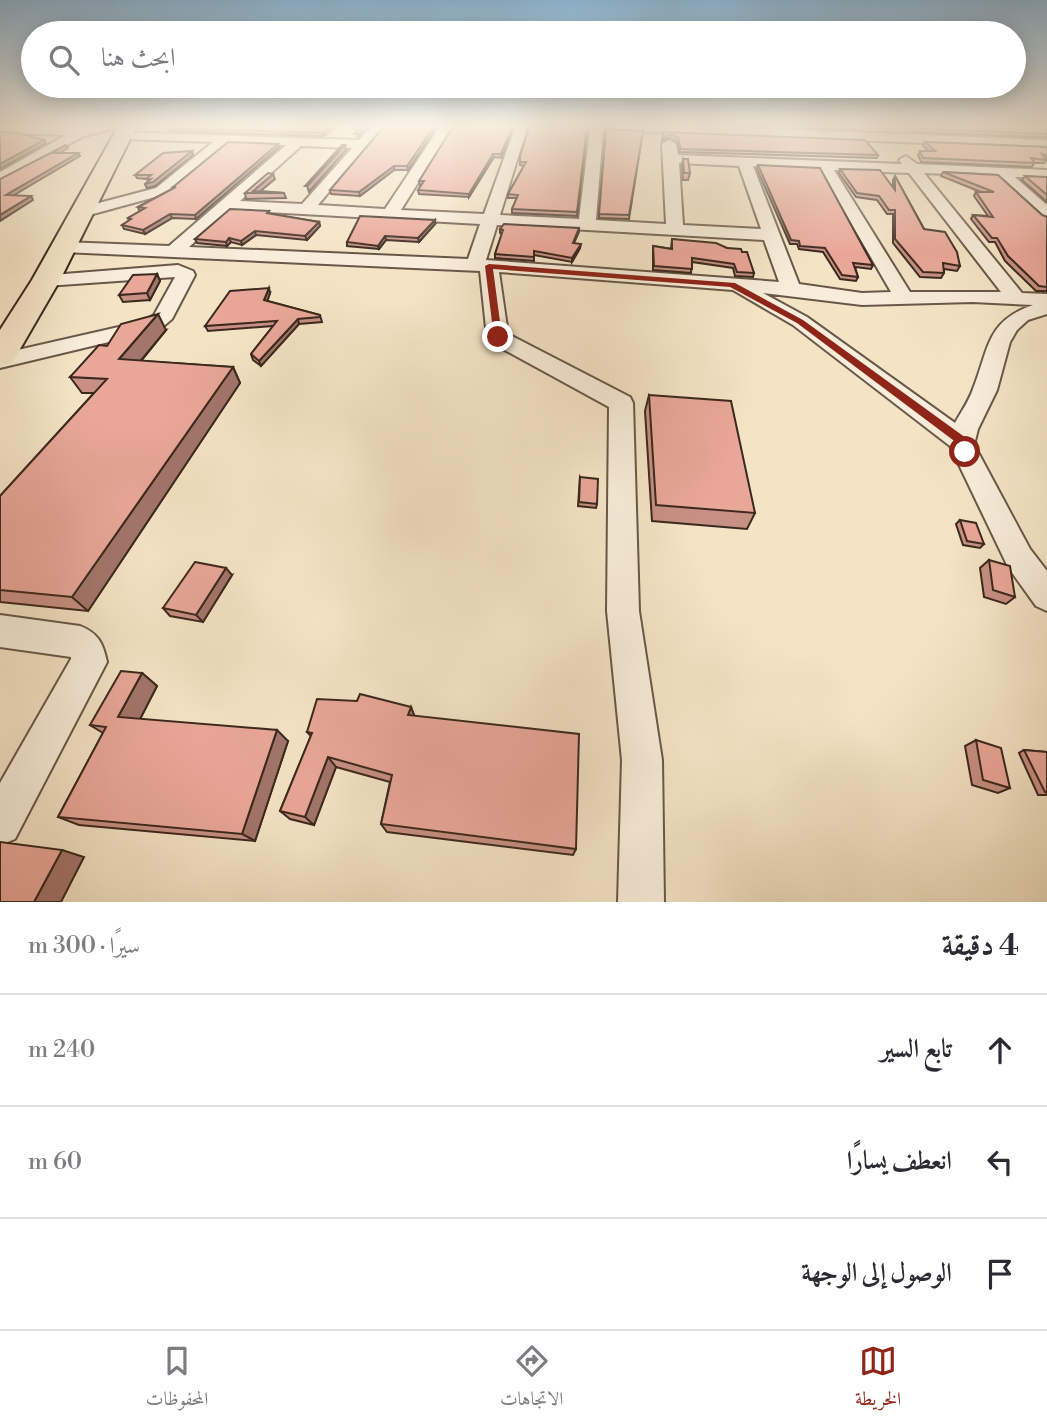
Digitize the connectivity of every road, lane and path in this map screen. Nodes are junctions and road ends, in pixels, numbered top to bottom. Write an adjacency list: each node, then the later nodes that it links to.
1 (19, 167): 16 (street)
2 (105, 167): 19 (highway)
3 (190, 167): 19 (street)
4 (270, 167): 17 (street)
5 (343, 167): 18 (street)
6 (421, 167): 20 (street)
7 (509, 167): 22 (street)
8 (593, 167): 23 (street)
9 (672, 167): 24 (street)
10 (746, 167): 25 (street)
11 (826, 167): 32 (street)
12 (857, 167): 13 (street)
13 (913, 169): 14 (street); 33 (street)
14 (1001, 172): 15 (street); 21 (street)
15 (1047, 174)
16 (0, 178)
17 (228, 205): 18 (street); 27 (street)
18 (306, 209): 20 (street)
19 (82, 212): 26 (highway)
20 (390, 214): 22 (street)
21 (1047, 214)
22 (492, 219): 23 (street); 28 (street)
23 (587, 224): 24 (street)
24 (675, 229): 25 (street)
25 (770, 235): 31 (street)
26 (63, 247): 27 (street); 29 (highway)
27 (173, 252): 28 (street)
28 (482, 266): 30 (street); 41 (street)
29 (46, 280): 36 (highway); 36 (street)
30 (732, 284): 31 (street); 37 (street)
31 (791, 289): 32 (street)
32 (904, 298): 33 (street)
33 (1016, 298): 34 (street)
34 (1047, 300)
35 (1047, 307): 37 (street)
36 (0, 359)
37 (962, 441): 38 (street)
38 (1047, 596)
39 (0, 631): 40 (street)
40 (0, 824)
41 (641, 902)

